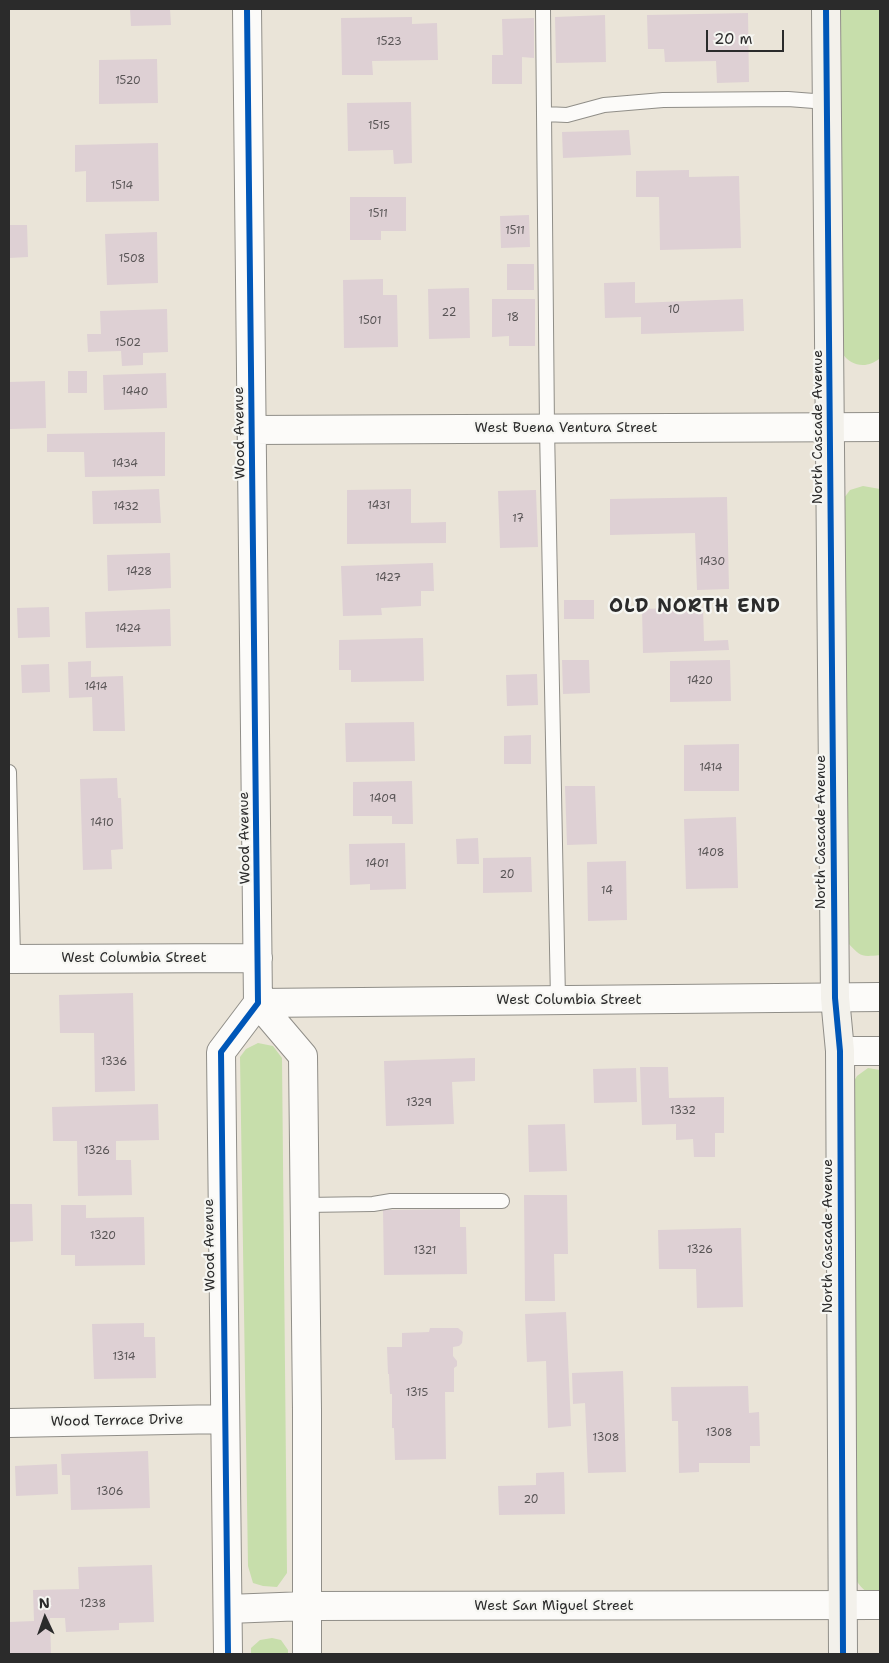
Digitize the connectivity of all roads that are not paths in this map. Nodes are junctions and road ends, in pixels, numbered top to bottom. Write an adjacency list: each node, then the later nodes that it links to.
1 (247, 9): 9 (street, Wood Avenue)
2 (544, 9): 5 (lane)
3 (826, 9): 4 (main road, North Cascade Avenue)
4 (827, 102): 5 (lane); 6 (main road, North Cascade Avenue)
5 (545, 114): 8 (lane)
6 (830, 426): 7 (street, West Buena Ventura Street); 8 (street, West Buena Ventura Street); 14 (main road, North Cascade Avenue)
7 (880, 427)
8 (547, 428): 9 (street, West Buena Ventura Street); 15 (lane)
9 (253, 430): 12 (street, Wood Avenue)
10 (9, 772): 11 (lane)
11 (11, 958): 12 (street, West Columbia Street)
12 (258, 958): 16 (street, Wood Avenue)
13 (880, 997): 14 (street, West Columbia Street)
14 (835, 998): 15 (street, West Columbia Street); 17 (main road, North Cascade Avenue)
15 (558, 1000): 16 (street, West Columbia Street)
16 (258, 1003): 20 (street); 21 (street, Wood Avenue)
17 (840, 1051): 18 (street); 25 (main road, North Cascade Avenue)
18 (880, 1051)
19 (502, 1201): 20 (lane)
20 (305, 1206): 24 (street)
21 (225, 1419): 22 (street, Wood Terrace Drive); 26 (street, Wood Avenue)
22 (9, 1423)
23 (880, 1605): 25 (street, West San Miguel Street)
24 (306, 1606): 25 (street, West San Miguel Street); 26 (street, West San Miguel Street); 28 (street)
25 (842, 1606): 29 (main road, North Cascade Avenue)
26 (228, 1609): 27 (street, Wood Avenue)
27 (228, 1654)
28 (307, 1654)
29 (843, 1654)

